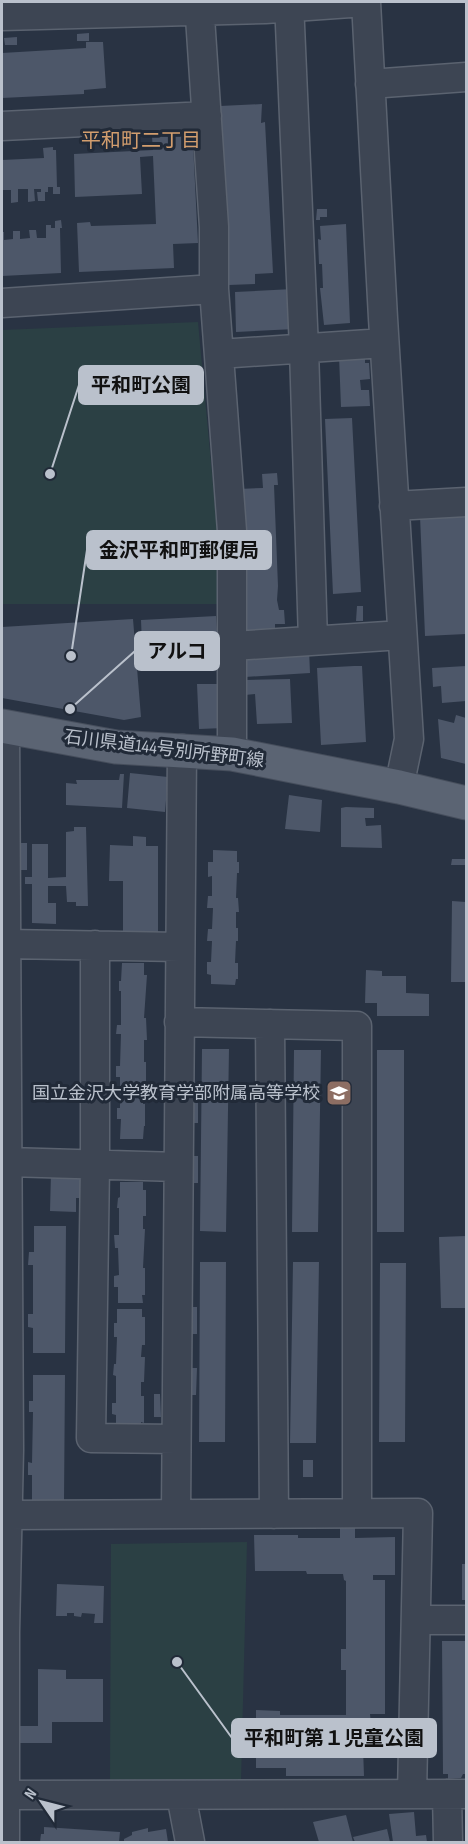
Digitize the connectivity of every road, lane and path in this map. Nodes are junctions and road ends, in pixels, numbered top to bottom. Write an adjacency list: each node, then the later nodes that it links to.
1 (365, 2): 2 (street); 6 (street)
2 (289, 4): 3 (street); 12 (street)
3 (199, 6): 4 (street); 7 (street)
4 (2, 16)
5 (466, 77): 6 (street)
6 (370, 84): 11 (street)
7 (207, 116): 8 (street); 9 (street)
8 (2, 126)
9 (214, 289): 10 (street); 13 (street)
10 (2, 303)
11 (384, 343): 12 (street); 15 (street)
12 (304, 349): 13 (street); 17 (street)
13 (219, 354): 18 (street)
14 (466, 502): 15 (street)
15 (394, 506): 16 (street)
16 (402, 635): 17 (street); 22 (street)
17 (313, 641): 18 (street)
18 (233, 646): 21 (street)
19 (3, 726): 20 (main road, 石川県道144号別所野町線); 24 (street)
20 (182, 749): 21 (main road, 石川県道144号別所野町線); 27 (street)
21 (232, 754): 22 (main road, 石川県道144号別所野町線)
22 (399, 787): 23 (main road, 石川県道144号別所野町線)
23 (466, 803)
24 (4, 910): 25 (street)
25 (7, 944): 26 (street); 30 (street)
26 (95, 945): 27 (street); 32 (street)
27 (180, 947): 28 (street)
28 (179, 1022): 29 (street); 33 (street)
29 (270, 1024): 37 (street); 39 (street)
30 (5, 1091): 31 (street)
31 (8, 1162): 32 (street); 34 (street)
32 (95, 1165): 33 (street); 35 (street)
33 (177, 1167): 35 (street)
34 (5, 1223): 36 (street)
35 (176, 1439): 38 (street)
36 (5, 1450): 40 (street)
37 (357, 1513): 39 (street); 41 (street)
38 (176, 1514): 39 (street); 40 (street)
39 (274, 1514)
40 (7, 1515): 43 (street)
41 (417, 1620): 42 (street); 44 (street)
42 (466, 1620)
43 (3, 1632): 46 (street)
44 (412, 1794): 45 (street); 47 (street)
45 (457, 1794): 50 (street)
46 (3, 1795): 47 (street); 48 (street)
47 (181, 1795): 49 (street)
48 (5, 1842)
49 (190, 1842)
50 (448, 1842)

